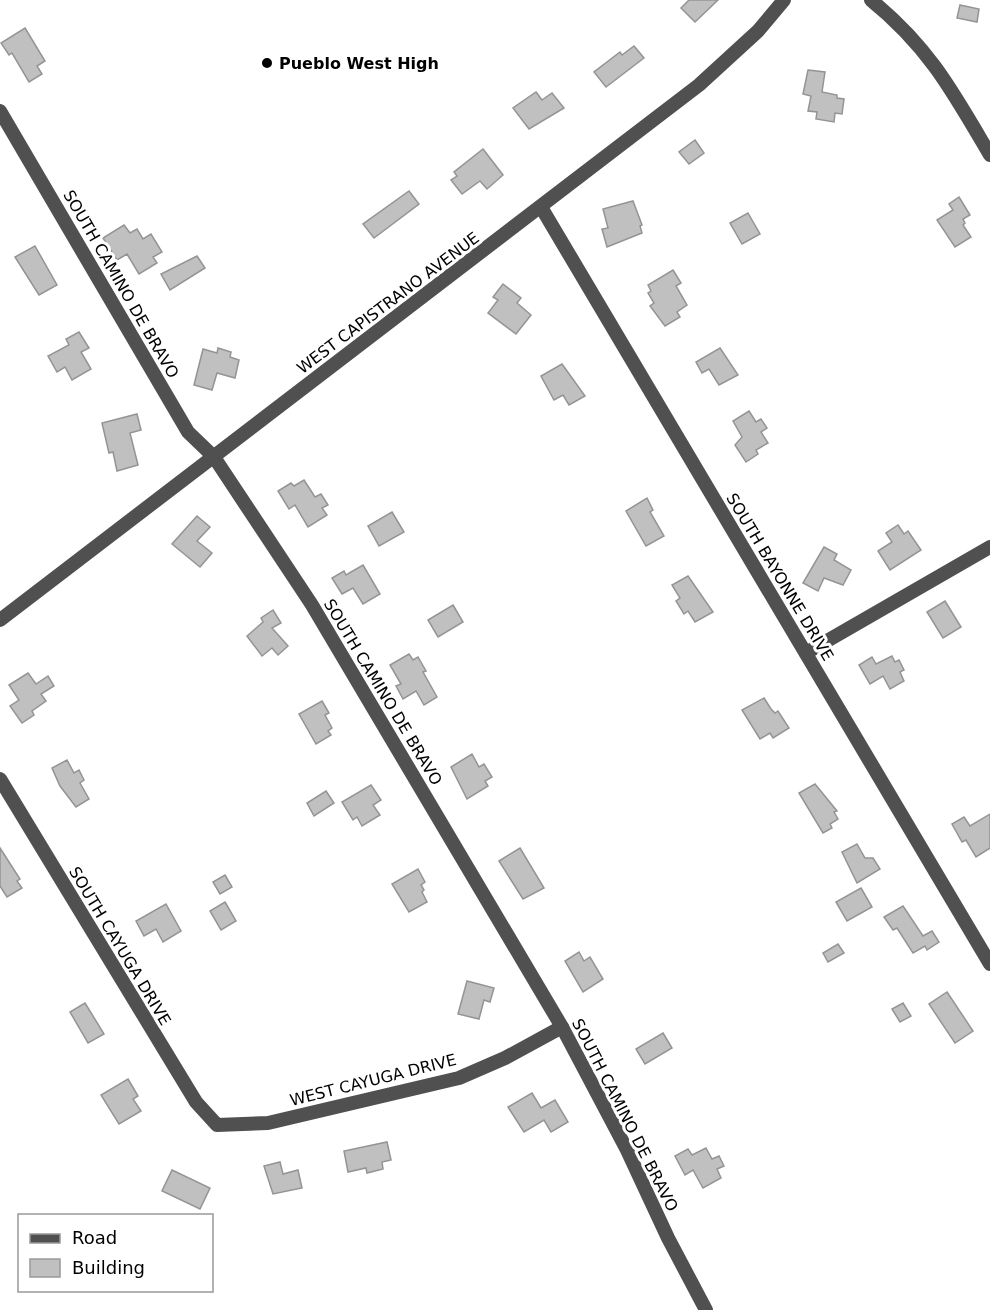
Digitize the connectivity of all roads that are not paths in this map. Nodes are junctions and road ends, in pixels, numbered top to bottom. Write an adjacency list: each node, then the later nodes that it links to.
1 (784, 0): 5 (street, WEST CAPISTRANO AVENUE)
2 (871, 0): 4 (street)
3 (0, 111): 6 (street, SOUTH CAMINO DE BRAVO)
4 (990, 155)
5 (541, 207): 6 (street, WEST CAPISTRANO AVENUE); 9 (street, SOUTH BAYONNE DRIVE)
6 (214, 457): 8 (street, WEST CAPISTRANO AVENUE); 12 (street, SOUTH CAMINO DE BRAVO)
7 (990, 547): 9 (street)
8 (0, 620)
9 (806, 653): 11 (street, SOUTH BAYONNE DRIVE)
10 (0, 779): 13 (street, SOUTH CAYUGA DRIVE)
11 (990, 964)
12 (562, 1026): 13 (street, WEST CAYUGA DRIVE); 14 (street, SOUTH CAMINO DE BRAVO)
13 (217, 1125)
14 (706, 1310)

